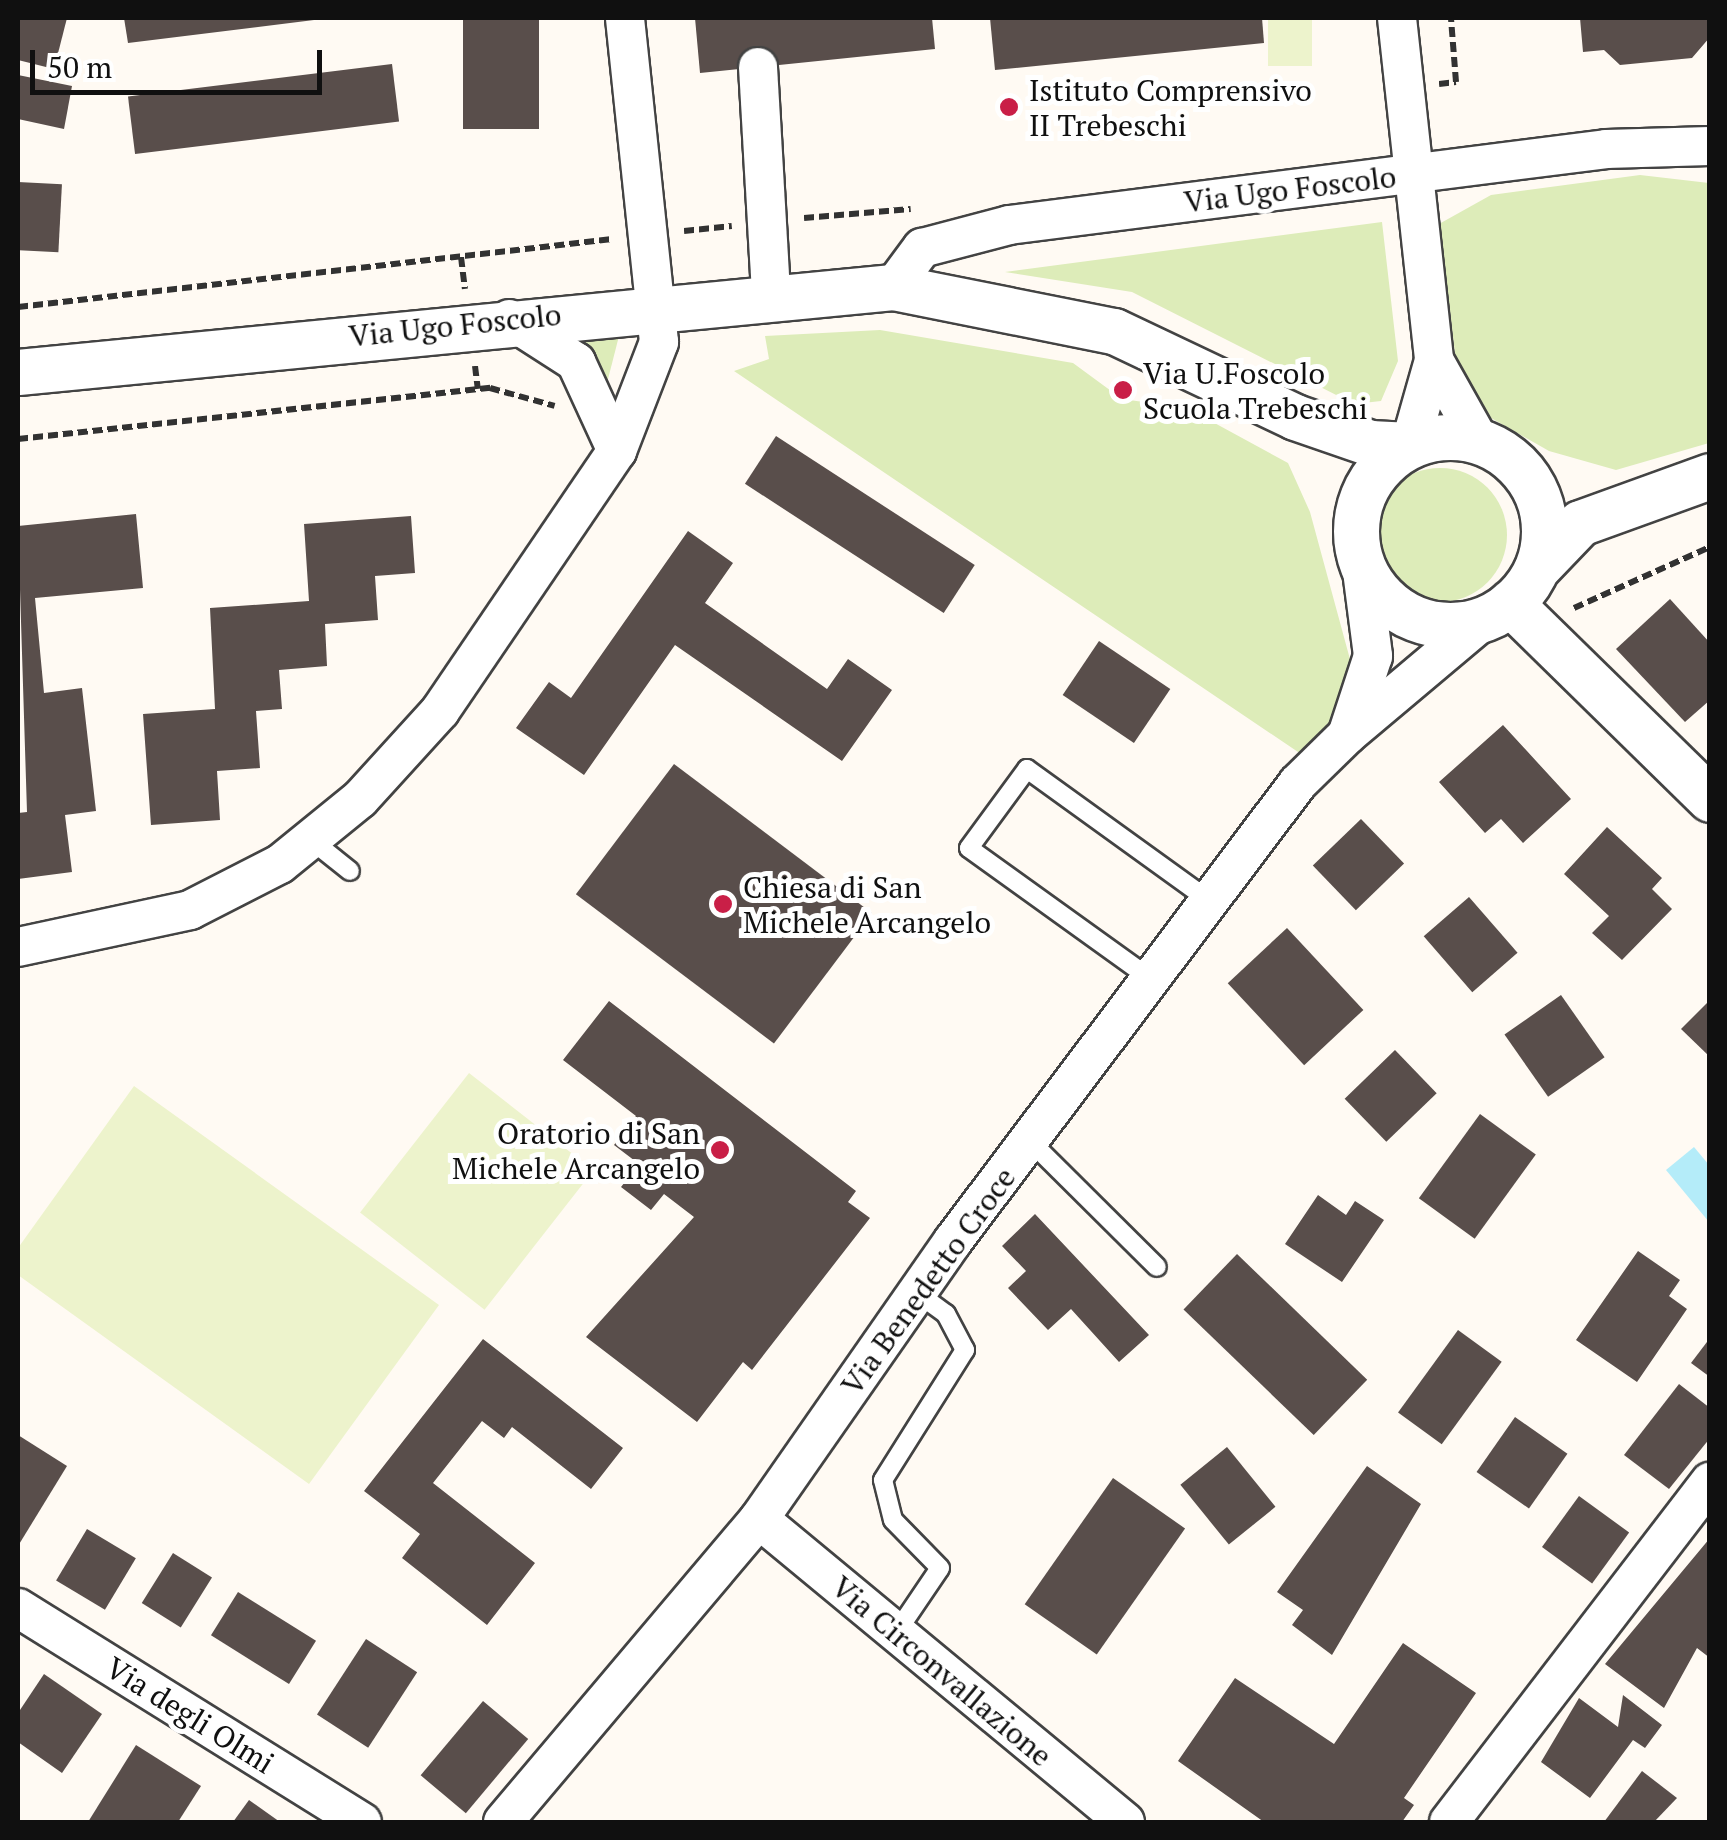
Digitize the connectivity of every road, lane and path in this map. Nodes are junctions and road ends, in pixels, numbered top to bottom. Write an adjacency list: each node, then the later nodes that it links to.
1 (625, 18): 8 (street)
2 (1396, 18): 5 (street)
3 (758, 67): 7 (street)
4 (1710, 146): 5 (street, Via Ugo Foscolo)
5 (1412, 174): 9 (street, Via Ugo Foscolo); 14 (street)
6 (923, 208): 7 (path)
7 (772, 221): 8 (path); 10 (street)
8 (649, 234): 11 (street); 12 (path)
9 (892, 286): 10 (street, Via Ugo Foscolo); 16 (street, Via Ugo Foscolo)
10 (771, 294): 11 (street, Via Ugo Foscolo)
11 (656, 302): 13 (street, Via Ugo Foscolo); 20 (street)
12 (18, 307)
13 (509, 319): 15 (street, Via Ugo Foscolo); 20 (street)
14 (1434, 360): 18 (street); 19 (street)
15 (18, 372)
16 (1295, 417): 19 (street, Via Ugo Foscolo); 24 (street, Via Ugo Foscolo)
17 (18, 439): 20 (path)
18 (1480, 442): 19 (street); 21 (street)
19 (1410, 444): 24 (street)
20 (617, 451): 30 (street)
21 (1519, 467): 23 (street); 26 (street)
22 (1710, 476): 23 (street)
23 (1648, 496): 26 (street)
24 (1358, 545): 27 (street); 28 (street, Via Benedetto Croce)
25 (1710, 547): 27 (path)
26 (1537, 568): 27 (street)
27 (1510, 616): 28 (street, Via Benedetto Croce); 29 (street)
28 (1346, 735): 32 (street, Via Benedetto Croce)
29 (1710, 799)
30 (310, 839): 31 (lane); 33 (street)
31 (350, 871)
32 (1210, 901): 34 (street, Via Benedetto Croce); 34 (lane)
33 (18, 947)
34 (1151, 979): 35 (street, Via Benedetto Croce)
35 (1030, 1140): 36 (lane); 37 (street, Via Benedetto Croce)
36 (1157, 1267)
37 (917, 1293): 39 (street, Via Benedetto Croce); 41 (lane)
38 (1710, 1482): 45 (street)
39 (760, 1518): 41 (street, Via Circonvallazione); 43 (street, Via Benedetto Croce)
40 (18, 1608): 42 (street, Via degli Olmi)
41 (896, 1633): 44 (street, Via Circonvallazione)
42 (362, 1822)
43 (503, 1822)
44 (1125, 1822)
45 (1449, 1822)

